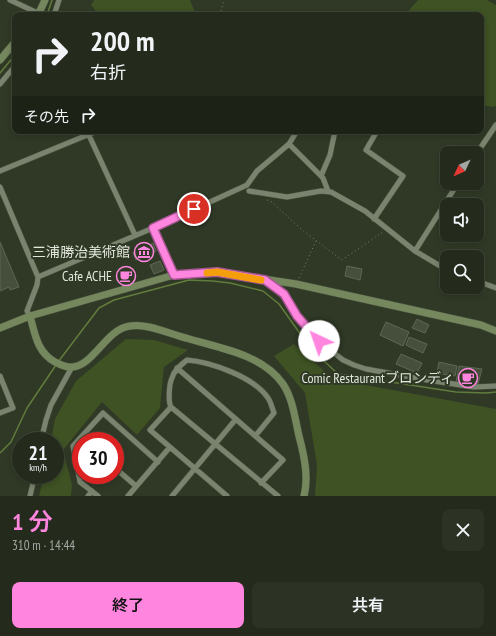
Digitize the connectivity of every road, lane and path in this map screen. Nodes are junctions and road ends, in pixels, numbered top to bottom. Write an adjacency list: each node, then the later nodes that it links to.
1 (10, 0): 5 (street)
2 (45, 0): 6 (street)
3 (59, 0): 7 (street)
4 (224, 0): 8 (path)
5 (36, 12)
6 (41, 12)
7 (55, 12)
8 (221, 12)
9 (12, 46): 10 (street)
10 (0, 60)
11 (12, 70): 12 (street)
12 (0, 84)
13 (496, 125): 20 (street)
14 (86, 134): 21 (street)
15 (88, 134): 31 (street)
16 (295, 134): 19 (street)
17 (334, 134): 22 (street)
18 (375, 134): 28 (street)
19 (289, 144): 22 (street); 29 (street)
20 (482, 146)
21 (0, 171)
22 (321, 176): 26 (street)
23 (0, 187): 36 (street)
24 (454, 190): 33 (street)
25 (249, 191): 26 (street)
26 (328, 191): 28 (street)
27 (266, 199): 32 (path)
28 (374, 219): 30 (street)
29 (153, 228): 31 (street); 35 (street)
30 (387, 229): 32 (path); 33 (street)
31 (135, 235): 36 (street)
32 (317, 240): 38 (path)
33 (415, 251): 34 (street)
34 (440, 266)
35 (174, 275): 37 (street); 41 (street)
36 (38, 277): 41 (street)
37 (265, 280): 38 (street); 47 (street)
38 (296, 284): 43 (street)
39 (484, 284): 40 (street)
40 (496, 288)
41 (30, 316): 42 (street); 44 (street)
42 (0, 328)
43 (496, 331)
44 (71, 367): 51 (street); 71 (street)
45 (178, 368): 48 (street); 50 (street); 53 (street)
46 (0, 376): 49 (street)
47 (496, 386)
48 (171, 407): 54 (street); 55 (street)
49 (0, 413)
50 (236, 419): 53 (street); 54 (street)
51 (43, 432)
52 (87, 432): 56 (street)
53 (256, 435): 59 (street)
54 (216, 443): 57 (street); 59 (street)
55 (170, 447): 56 (street); 57 (street)
56 (158, 462): 62 (street)
57 (195, 469): 64 (street); 69 (street)
58 (124, 476): 62 (street)
59 (261, 483): 70 (street)
60 (33, 484): 65 (street)
61 (83, 484): 63 (street)
62 (136, 486): 68 (street)
63 (92, 491): 66 (street); 67 (street)
64 (174, 495)
65 (30, 496)
66 (88, 496)
67 (98, 496)
68 (128, 496)
69 (227, 496)
70 (278, 496)
71 (304, 496)

